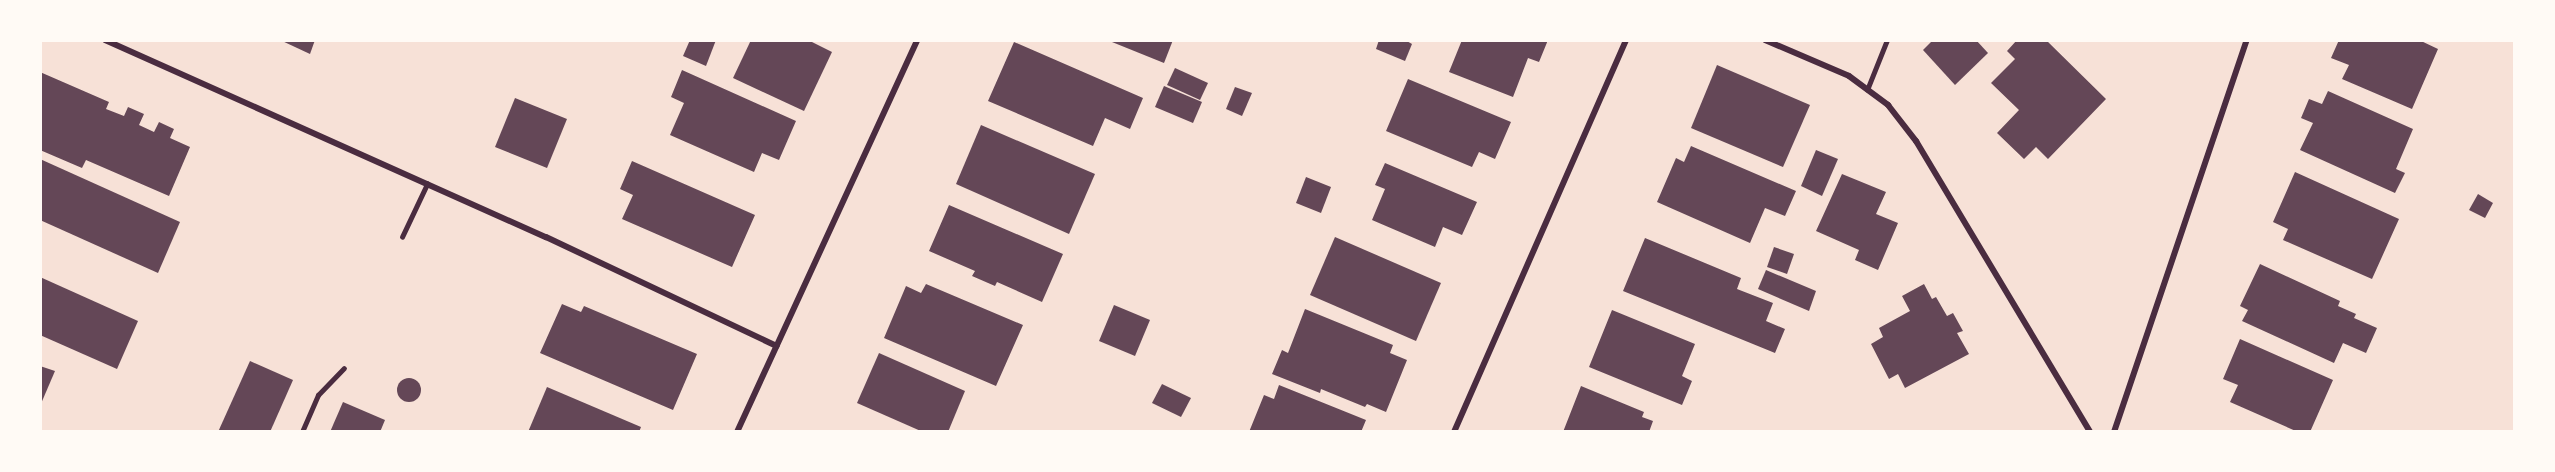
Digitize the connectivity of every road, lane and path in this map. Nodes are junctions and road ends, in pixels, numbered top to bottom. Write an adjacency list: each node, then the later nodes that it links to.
1 (105, 40): 8 (street)
2 (917, 40): 10 (street)
3 (1626, 40): 14 (street)
4 (1765, 40): 7 (street)
5 (1887, 40): 7 (lane)
6 (2247, 40): 16 (street)
7 (1867, 90): 15 (street)
8 (427, 184): 9 (lane); 10 (street)
9 (402, 237)
10 (777, 346): 13 (street)
11 (344, 368): 12 (lane)
12 (302, 432)
13 (738, 432)
14 (1454, 432)
15 (2090, 432)
16 (2114, 432)

